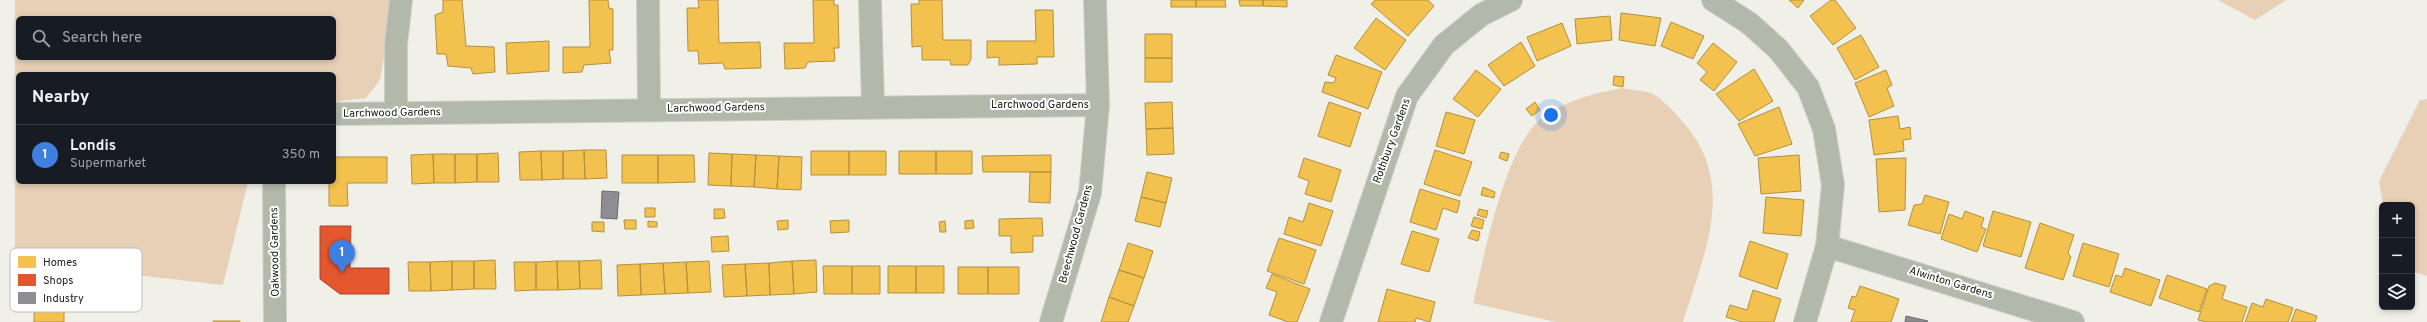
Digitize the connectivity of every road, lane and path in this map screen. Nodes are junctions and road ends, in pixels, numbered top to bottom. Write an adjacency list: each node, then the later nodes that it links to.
1 (401, 0): 11 (street)
2 (648, 0): 10 (street)
3 (870, 0): 9 (street)
4 (1095, 0): 8 (street, Beechwood Gardens)
5 (1510, 0): 7 (street, Rothbury Gardens)
6 (1713, 0): 14 (street)
7 (1477, 7): 17 (street, Rothbury Gardens)
8 (1098, 105): 9 (street, Larchwood Gardens); 16 (street, Beechwood Gardens)
9 (872, 106): 10 (street, Larchwood Gardens)
10 (649, 108): 11 (street, Larchwood Gardens)
11 (396, 112): 12 (street, Larchwood Gardens)
12 (336, 114)
13 (274, 184): 15 (street, Oakwood Gardens)
14 (1827, 246): 18 (street); 19 (street, Alwinton Gardens)
15 (275, 322)
16 (1051, 322)
17 (1331, 322)
18 (1805, 322)
19 (2073, 322)

